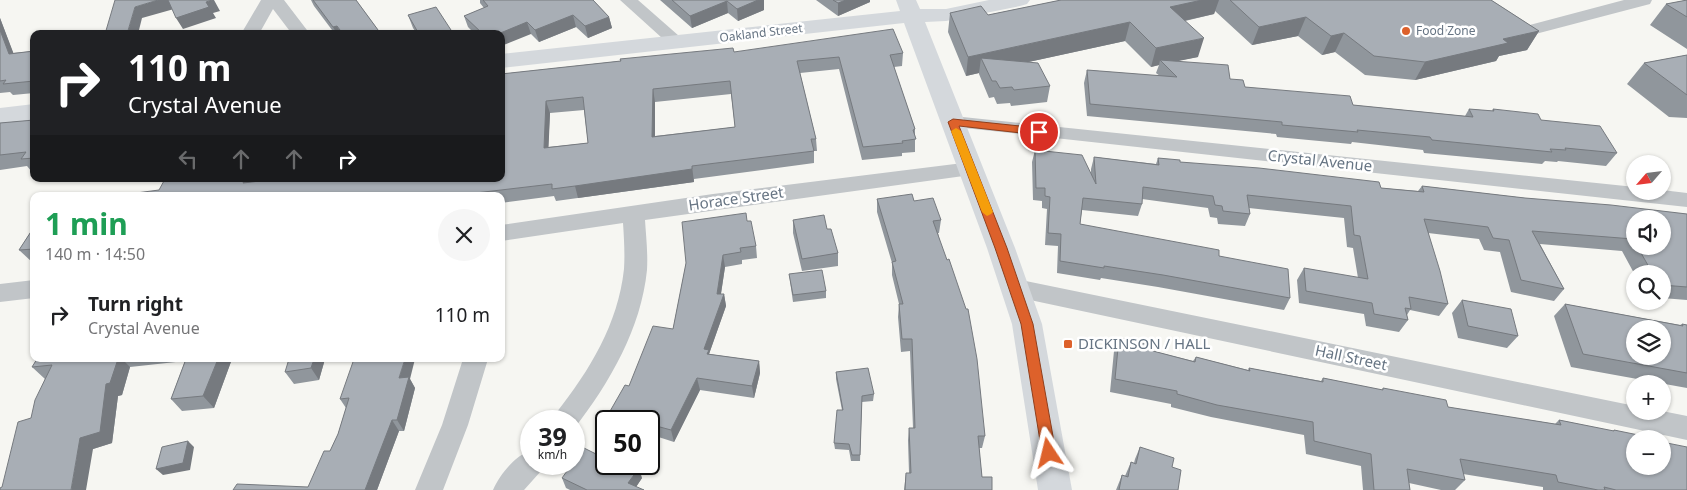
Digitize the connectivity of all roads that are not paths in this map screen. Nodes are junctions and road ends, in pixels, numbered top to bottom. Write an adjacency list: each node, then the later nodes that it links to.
1 (269, 0): 7 (street)
2 (275, 0): 8 (street)
3 (628, 0): 10 (street)
4 (1020, 0): 6 (main road, Oakland Street)
5 (1644, 0): 9 (street)
6 (908, 8): 10 (main road, Oakland Street); 14 (main road)
7 (252, 30)
8 (297, 30)
9 (1524, 32)
10 (678, 43): 11 (main road, Oakland Street)
11 (505, 61)
12 (30, 112): 13 (main road)
13 (0, 116)
14 (953, 122): 15 (main road); 16 (street, Crystal Avenue)
15 (971, 169): 17 (street, Horace Street); 19 (main road)
16 (1687, 200)
17 (634, 213): 18 (street, Horace Street); 23 (street)
18 (505, 232)
19 (1016, 288): 24 (street, Hall Street); 28 (main road)
20 (30, 289): 21 (street)
21 (0, 293)
22 (475, 362): 26 (street)
23 (574, 410)
24 (1687, 428)
25 (520, 475): 27 (street)
26 (429, 490)
27 (507, 490)
28 (1056, 490)

